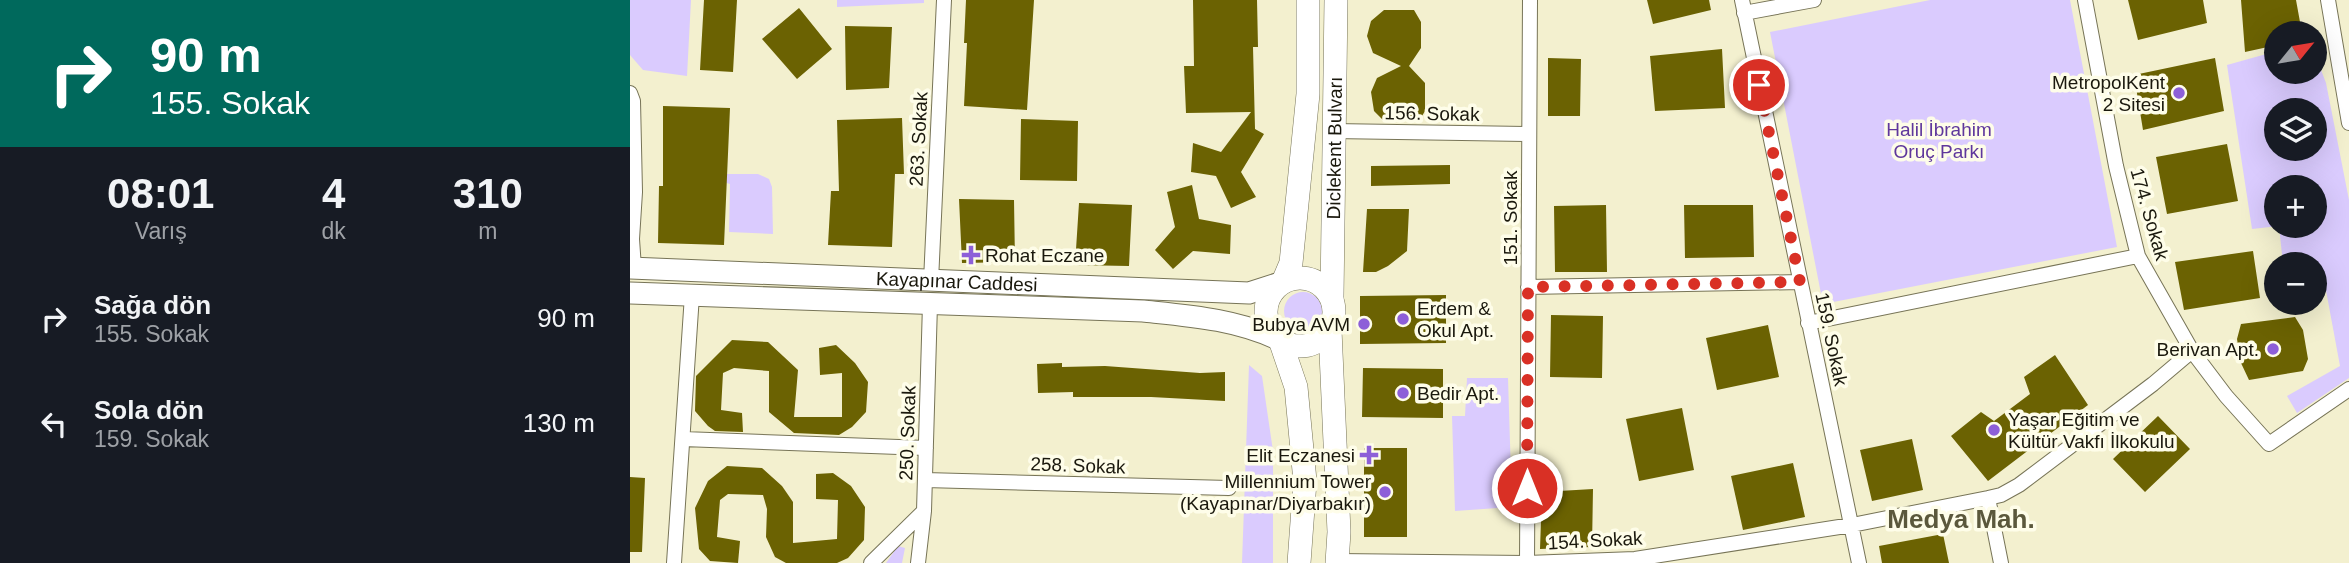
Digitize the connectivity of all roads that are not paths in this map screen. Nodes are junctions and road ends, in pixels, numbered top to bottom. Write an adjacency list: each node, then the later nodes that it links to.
1 (944, 0): 15 (street, 263. Sokak)
2 (1308, 0): 16 (main road, Diclekent Bulvarı)
3 (1336, 0): 11 (main road, Diclekent Bulvarı)
4 (1530, 0): 12 (street, 151. Sokak)
5 (1814, 0): 8 (street)
6 (2085, 0): 13 (street, 174. Sokak)
7 (2328, 0): 10 (street)
8 (1743, 6): 17 (street, 159. Sokak)
9 (630, 93): 14 (street)
10 (2349, 123)
11 (1334, 131): 12 (street, 156. Sokak); 21 (main road, Diclekent Bulvarı)
12 (1529, 134): 18 (street, 151. Sokak)
13 (2138, 256): 23 (street); 26 (street, 174. Sokak)
14 (632, 268): 15 (main road, Kayapınar Caddesi)
15 (931, 281): 16 (main road, Kayapınar Caddesi)
16 (1283, 282): 21 (main road); 25 (main road)
17 (1800, 282): 18 (street); 23 (street, 159. Sokak)
18 (1528, 287): 40 (street, 151. Sokak)
19 (630, 293): 20 (main road, Kayapınar Caddesi)
20 (692, 295): 22 (main road, Kayapınar Caddesi); 28 (street)
21 (1332, 297): 24 (main road)
22 (930, 304): 25 (main road, Kayapınar Caddesi); 29 (street, 250. Sokak)
23 (1808, 323): 34 (street, 159. Sokak)
24 (1330, 330): 25 (main road); 36 (main road)
25 (1280, 340): 39 (main road)
26 (2192, 351): 27 (street, 174. Sokak); 32 (street, 154. Sokak)
27 (2349, 389)
28 (683, 439): 29 (street); 37 (street)
29 (926, 448): 30 (street, 250. Sokak)
30 (925, 480): 31 (street, 258. Sokak); 33 (street, 250. Sokak)
31 (1229, 488)
32 (1988, 498): 34 (street, 154. Sokak); 42 (street)
33 (924, 511): 35 (street); 38 (street, 250. Sokak)
34 (1852, 525): 40 (street, 154. Sokak); 41 (street, 159. Sokak)
35 (872, 562)
36 (1337, 562): 40 (street, 154. Sokak)
37 (674, 563)
38 (918, 563)
39 (1299, 563)
40 (1527, 563)
41 (1859, 563)
42 (2001, 563)

